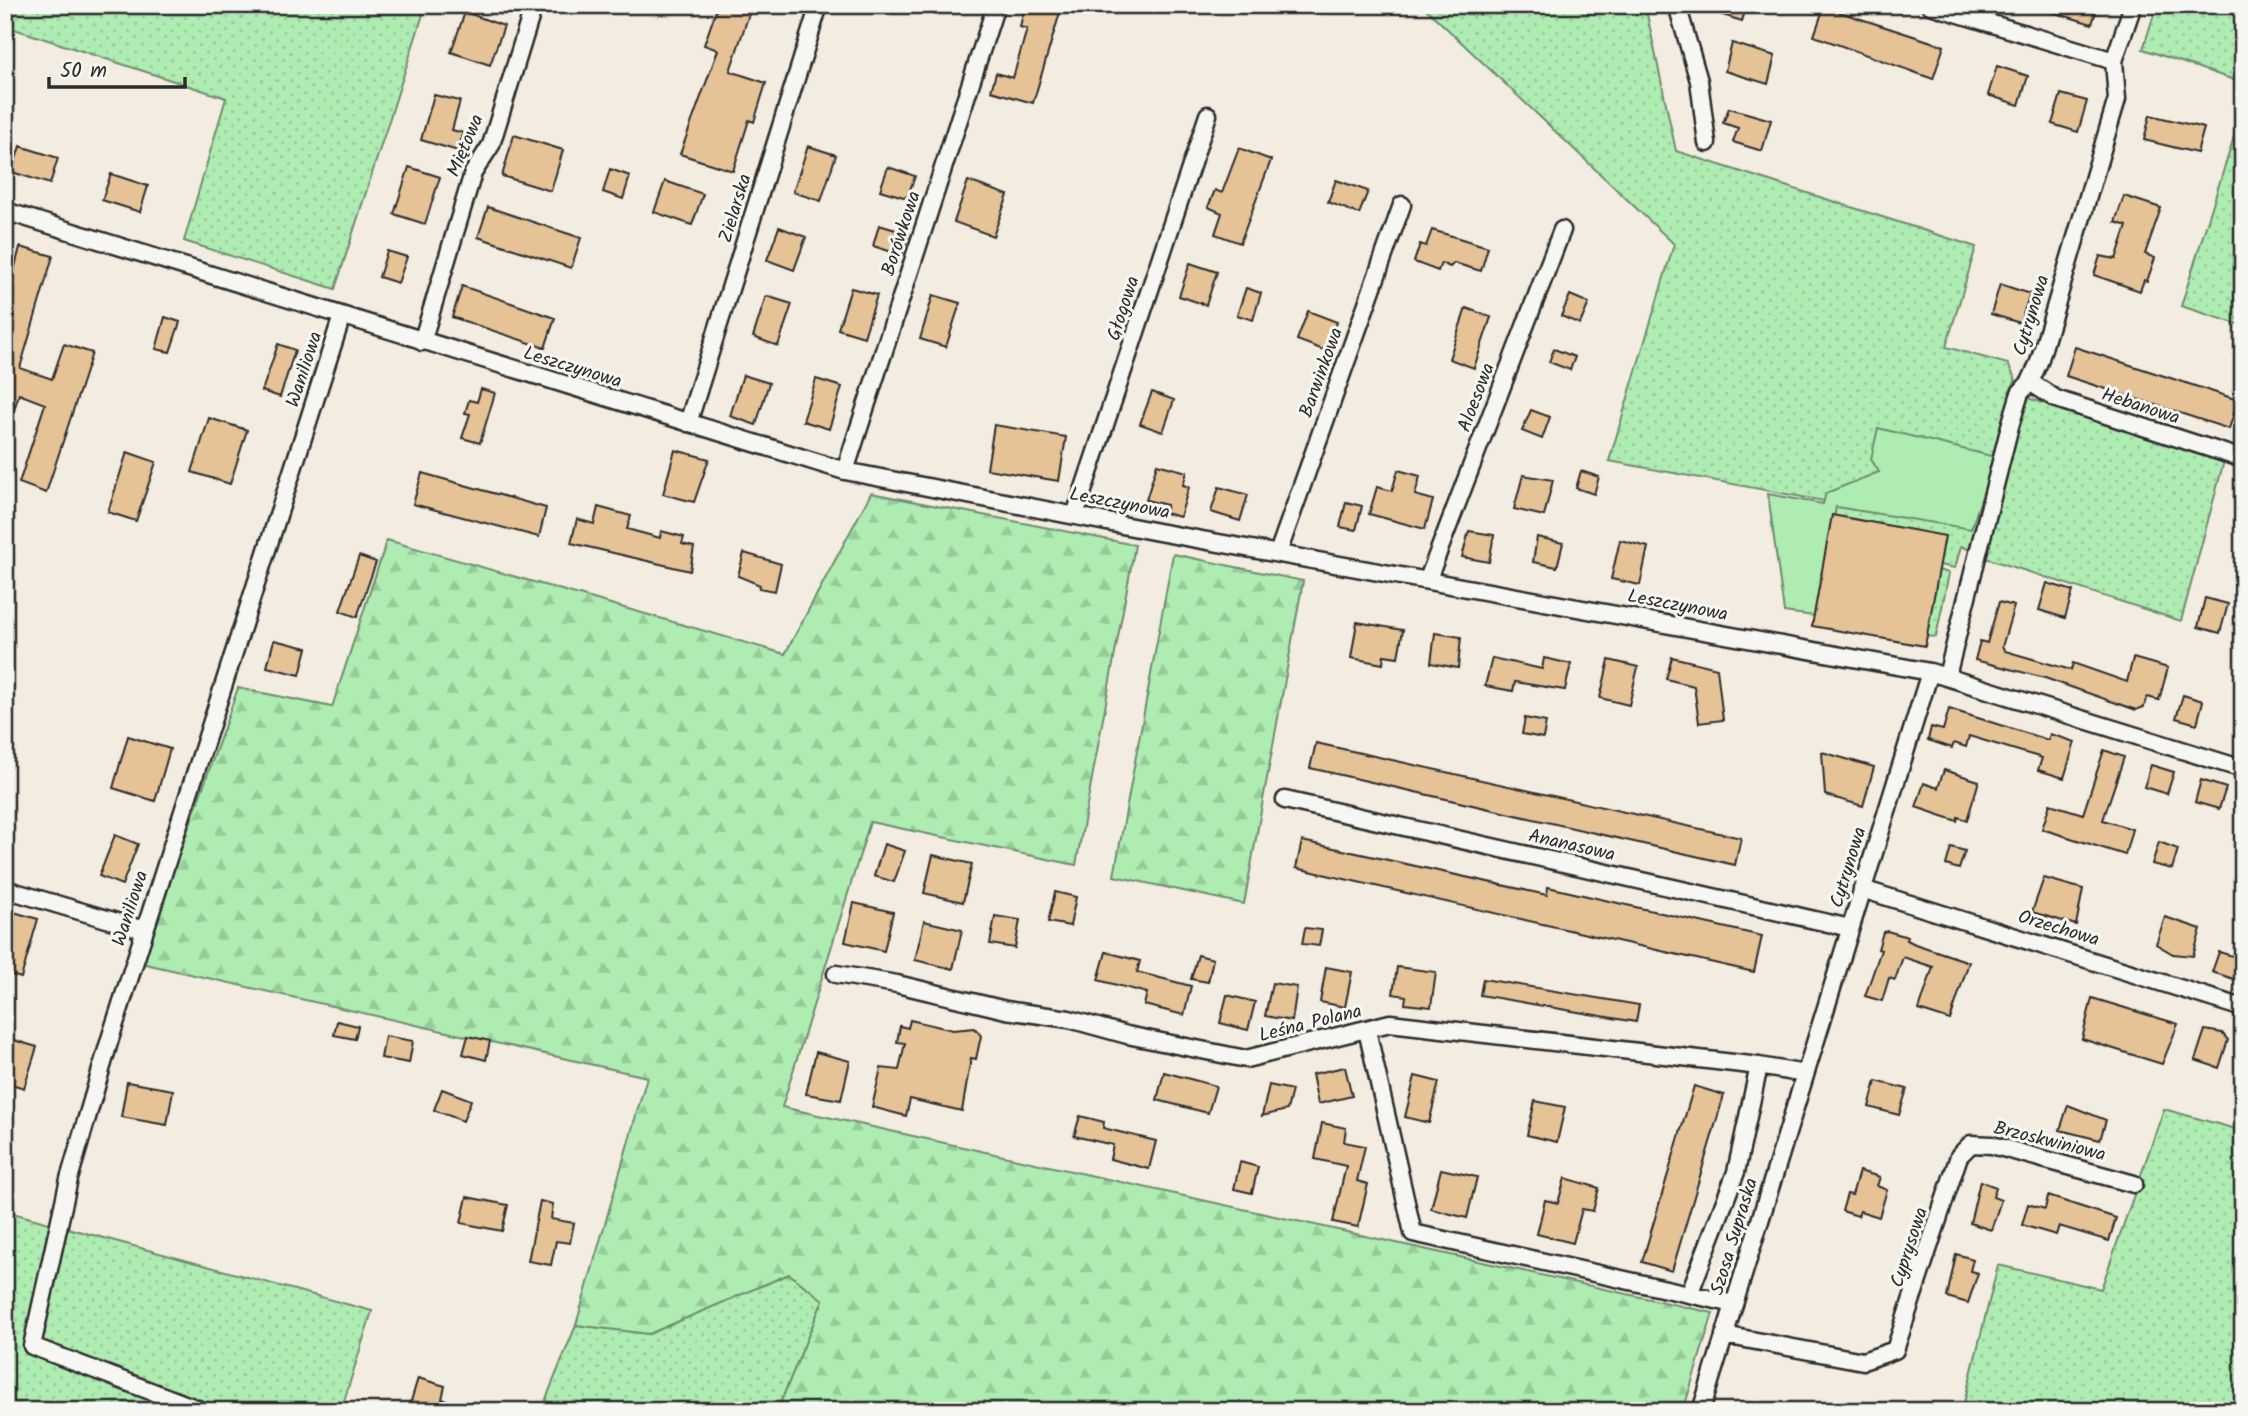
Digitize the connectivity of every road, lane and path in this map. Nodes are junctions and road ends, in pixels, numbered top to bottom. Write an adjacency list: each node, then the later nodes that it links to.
1 (534, 5): 14 (street, Miętowa)
2 (819, 5): 16 (street, Zielarska)
3 (1678, 5): 9 (street)
4 (1930, 5): 7 (street)
5 (2133, 5): 7 (street, Cytrynowa)
6 (995, 7): 18 (street, Borówkowa)
7 (2114, 61): 15 (street, Cytrynowa)
8 (1209, 114): 19 (street, Głogowa)
9 (1707, 143)
10 (1402, 205): 20 (street, Barwinkowa)
11 (5, 211): 13 (street, Leszczynowa)
12 (1562, 230): 21 (street, Aloesowa)
13 (342, 316): 14 (street, Leszczynowa); 29 (street, Waniliowa)
14 (422, 342): 16 (street, Leszczynowa)
15 (2030, 382): 17 (street, Hebanowa); 23 (street, Cytrynowa)
16 (688, 423): 18 (street, Leszczynowa)
17 (2243, 459)
18 (845, 471): 19 (street, Leszczynowa)
19 (1075, 515): 20 (street, Leszczynowa)
20 (1278, 553): 21 (street, Leszczynowa)
21 (1428, 579): 22 (street, Leszczynowa)
22 (1930, 672): 23 (street, Leszczynowa); 26 (street, Cytrynowa)
23 (1947, 676): 24 (street, Leszczynowa)
24 (2243, 769)
25 (1285, 800): 28 (street, Ananasowa)
26 (1862, 888): 28 (street, Cytrynowa); 31 (street, Orzechowa)
27 (5, 889): 29 (street)
28 (1850, 928): 34 (street, Cytrynowa)
29 (144, 930): 40 (street, Waniliowa)
30 (836, 974): 32 (street, Leśna Polana)
31 (2243, 1008)
32 (1367, 1030): 33 (street, Leśna Polana); 37 (street)
33 (1759, 1066): 34 (street, Leśna Polana); 37 (street)
34 (1805, 1074): 38 (street, Szosa Supraska)
35 (1959, 1156): 36 (street, Brzoskwiniowa); 39 (street, Cyprysowa)
36 (2134, 1184)
37 (1690, 1292): 38 (street)
38 (1734, 1304): 39 (street, Szosa Supraska)
39 (1724, 1335): 41 (street, Szosa Supraska)
40 (203, 1411)
41 (1701, 1411)

